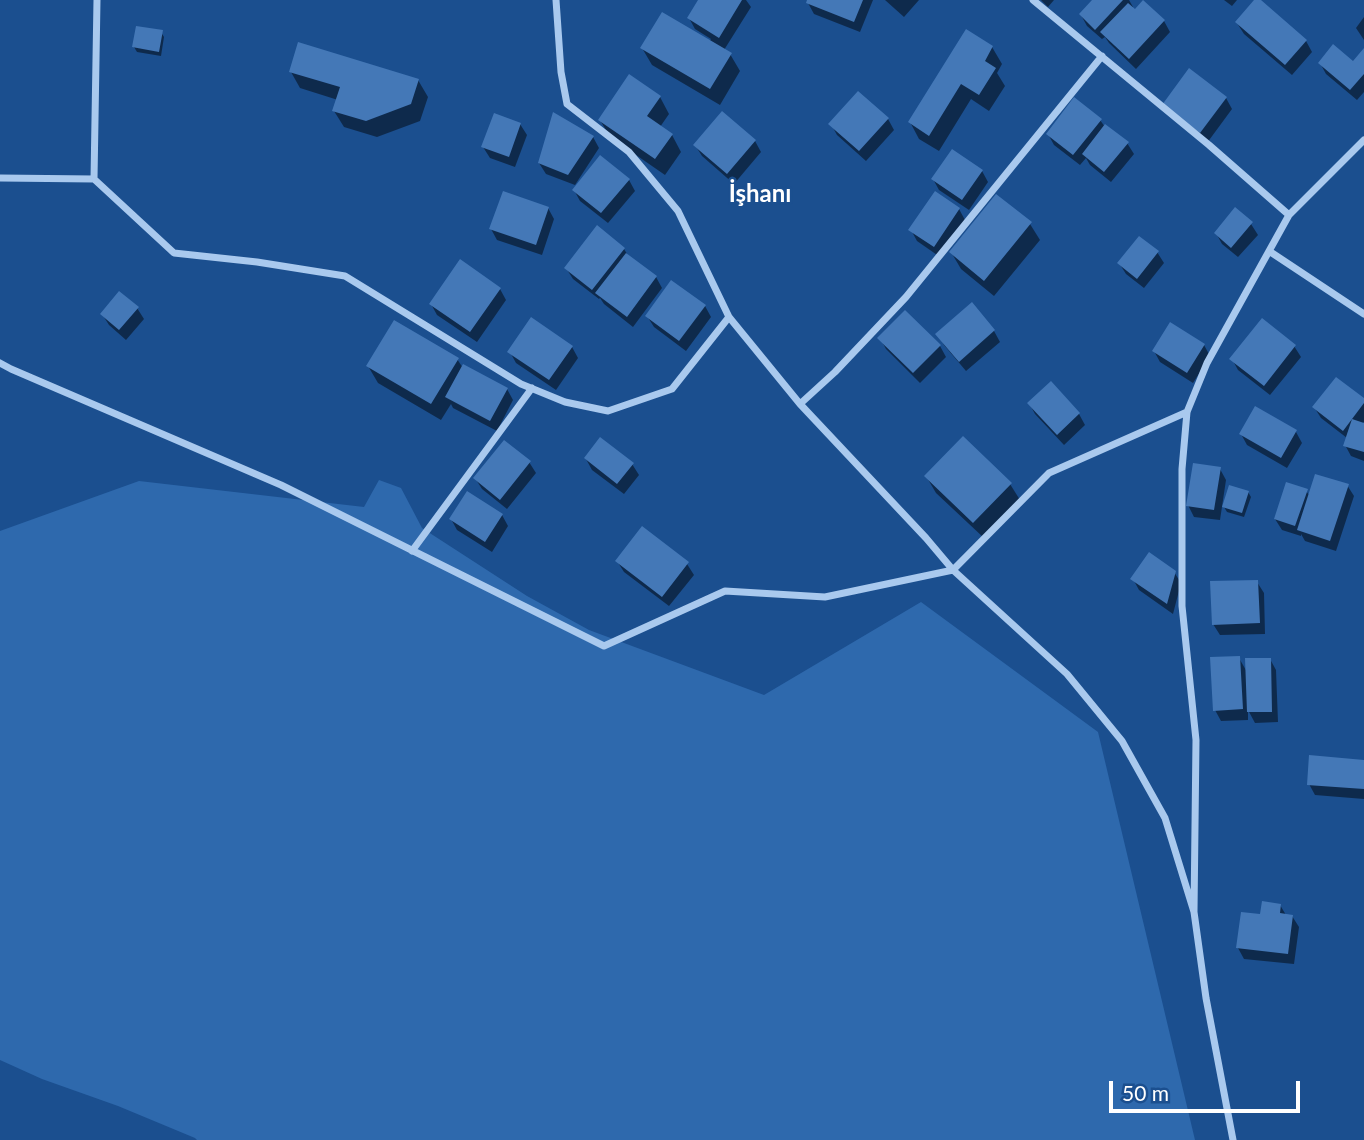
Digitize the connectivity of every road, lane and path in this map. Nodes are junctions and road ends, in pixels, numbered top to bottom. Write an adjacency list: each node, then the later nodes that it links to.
1 (97, 0): 7 (street)
2 (556, 0): 11 (street)
3 (1033, 0): 4 (street)
4 (1102, 56): 8 (street); 14 (street)
5 (1364, 140): 8 (street)
6 (0, 178): 7 (street)
7 (94, 179): 13 (street)
8 (1289, 215): 9 (street)
9 (1269, 251): 10 (street); 15 (street)
10 (1364, 314)
11 (729, 317): 13 (street); 14 (street)
12 (0, 363): 16 (street)
13 (532, 388): 16 (street)
14 (800, 404): 17 (street)
15 (1187, 412): 17 (street); 18 (street)
16 (412, 551): 17 (street)
17 (953, 570): 18 (street)
18 (1194, 912): 19 (street)
19 (1233, 1140)

